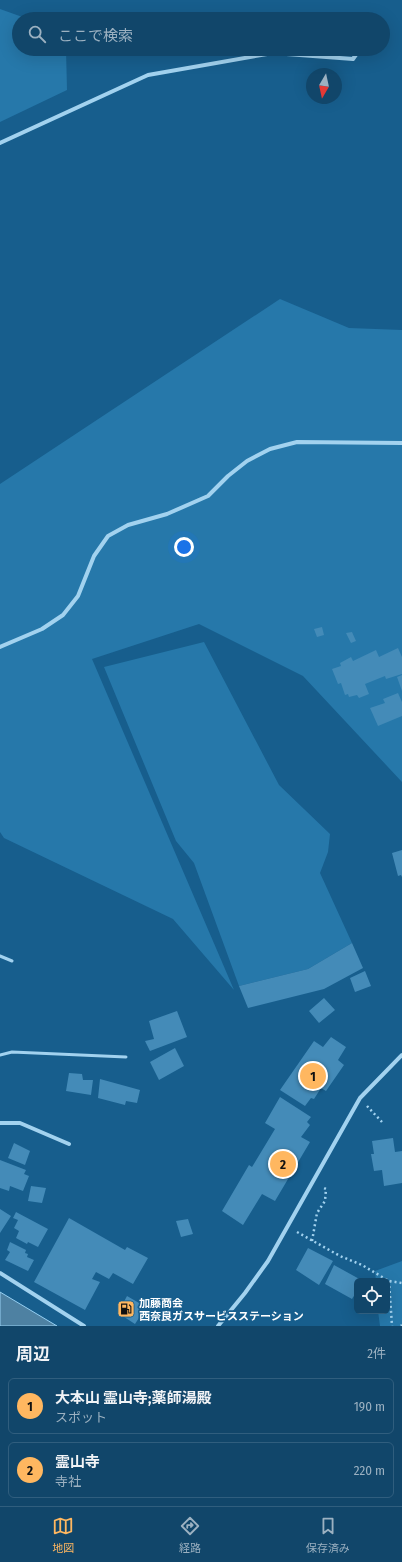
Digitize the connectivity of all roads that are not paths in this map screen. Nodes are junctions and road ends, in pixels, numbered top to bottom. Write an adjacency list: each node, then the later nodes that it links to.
1 (256, 56): 4 (street)
2 (313, 56): 3 (street)
3 (355, 56)
4 (0, 143)
5 (402, 443): 6 (street)
6 (0, 647)
7 (0, 956): 8 (lane)
8 (12, 961)
9 (0, 1055): 11 (lane)
10 (402, 1055): 16 (street)
11 (126, 1057)
12 (0, 1123): 13 (street)
13 (69, 1144)
14 (0, 1273): 15 (street)
15 (84, 1326)
16 (218, 1326)

